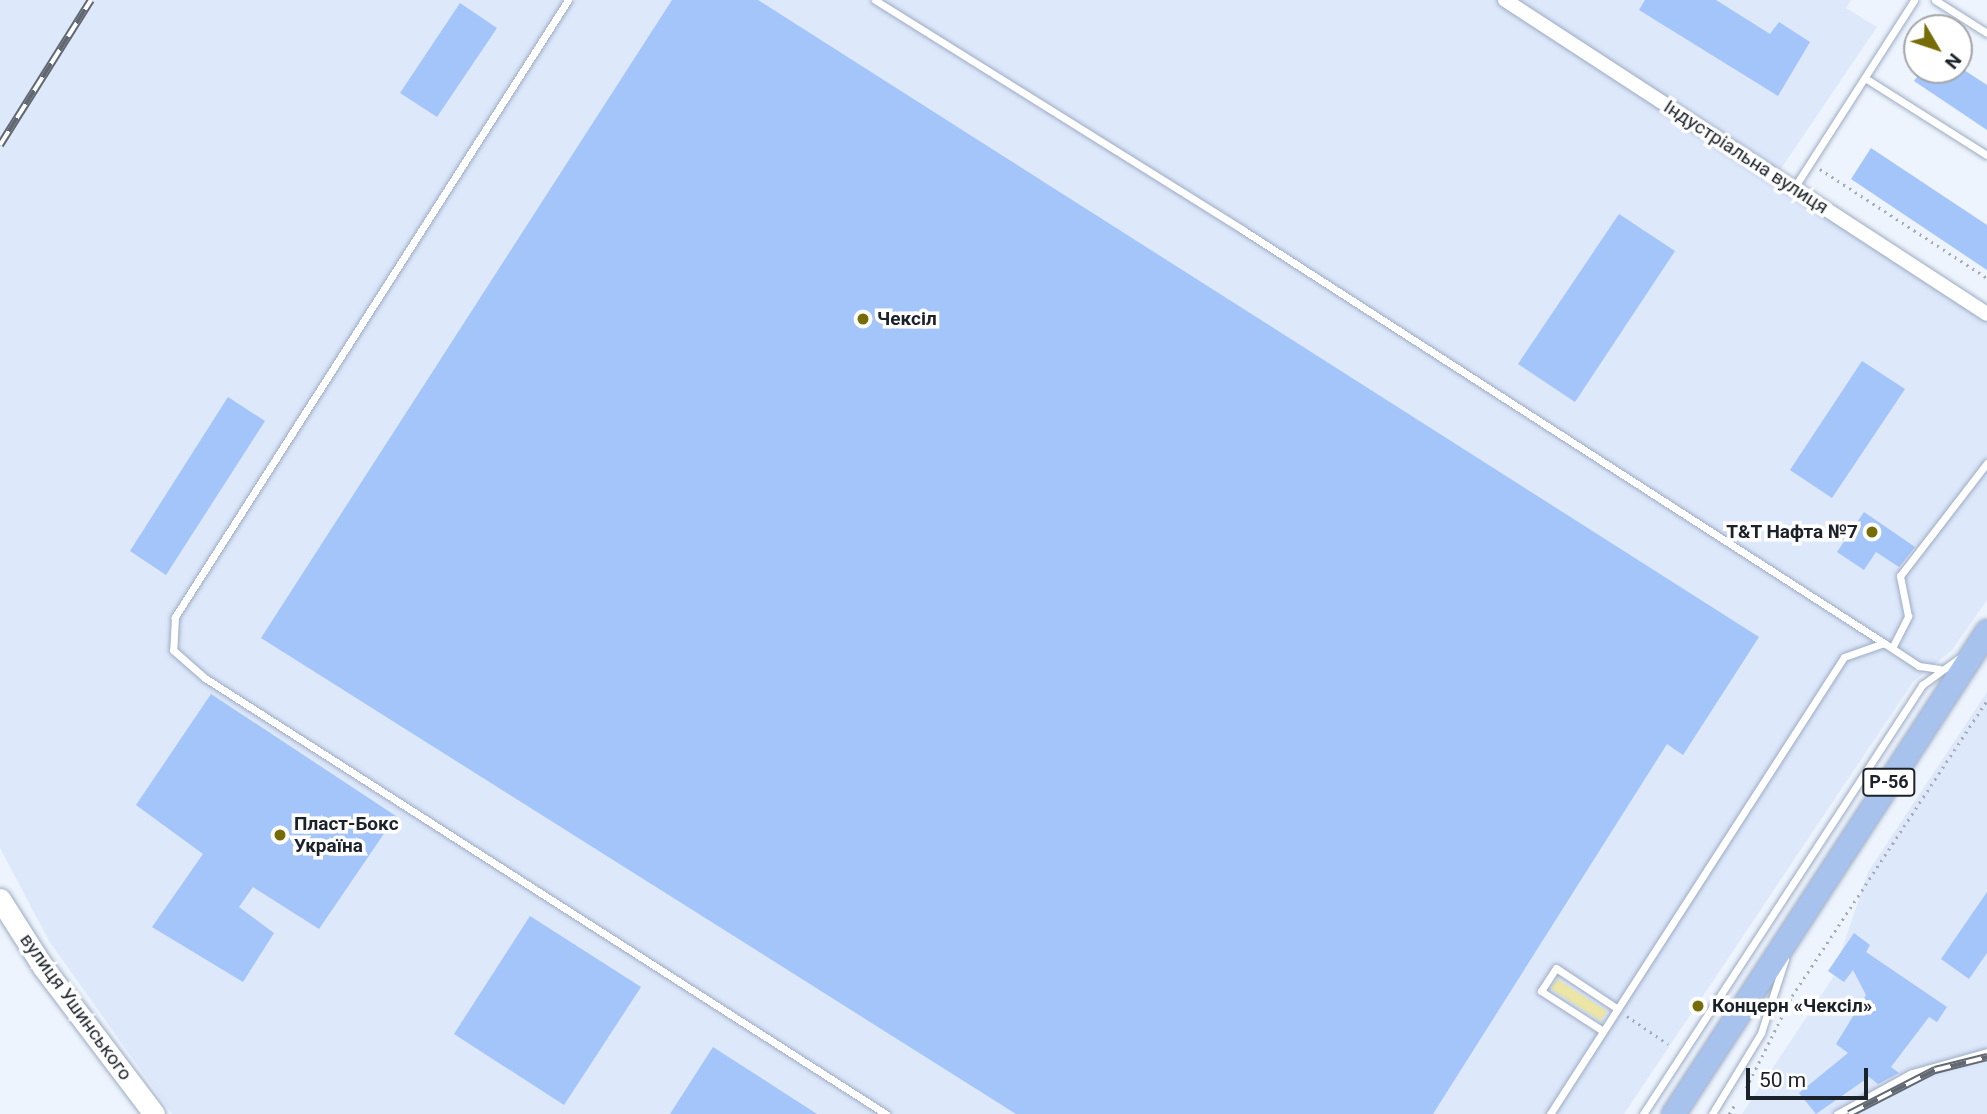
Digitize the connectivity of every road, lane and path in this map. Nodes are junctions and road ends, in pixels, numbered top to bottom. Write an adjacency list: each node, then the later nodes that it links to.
1 (568, 0): 30 (lane)
2 (875, 0): 15 (lane)
3 (1505, 0): 10 (street, Індустріальна вулиця)
4 (1914, 0): 7 (lane)
5 (1935, 0): 6 (lane)
6 (1987, 33)
7 (1865, 78): 8 (lane); 9 (lane)
8 (1987, 155)
9 (1810, 163): 10 (lane); 11 (path)
10 (1794, 188): 12 (street, Індустріальна вулиця)
11 (1987, 278)
12 (1987, 314)
13 (1987, 463): 16 (lane)
14 (1981, 640): 18 (lane); 22 (main road, Р-56)
15 (1884, 643): 16 (lane); 23 (lane)
16 (1892, 648): 17 (lane)
17 (1919, 666): 18 (lane); 19 (lane)
18 (1940, 669): 19 (lane)
19 (1922, 685): 32 (lane)
20 (1987, 700): 27 (path)
21 (0, 899): 29 (street, вулиця Ушинського)
22 (1790, 934): 33 (main road, Р-56); 34 (lane)
23 (1618, 1009): 24 (lane); 24 (lane); 25 (path)
24 (1604, 1031): 31 (lane)
25 (1668, 1044)
26 (1987, 1052): 36 (lane)
27 (1746, 1088)
28 (1736, 1103): 35 (path)
29 (155, 1114)
30 (886, 1114)
31 (1550, 1114)
32 (1643, 1114)
33 (1673, 1114)
34 (1712, 1114)
35 (1729, 1114)
36 (1837, 1114)

